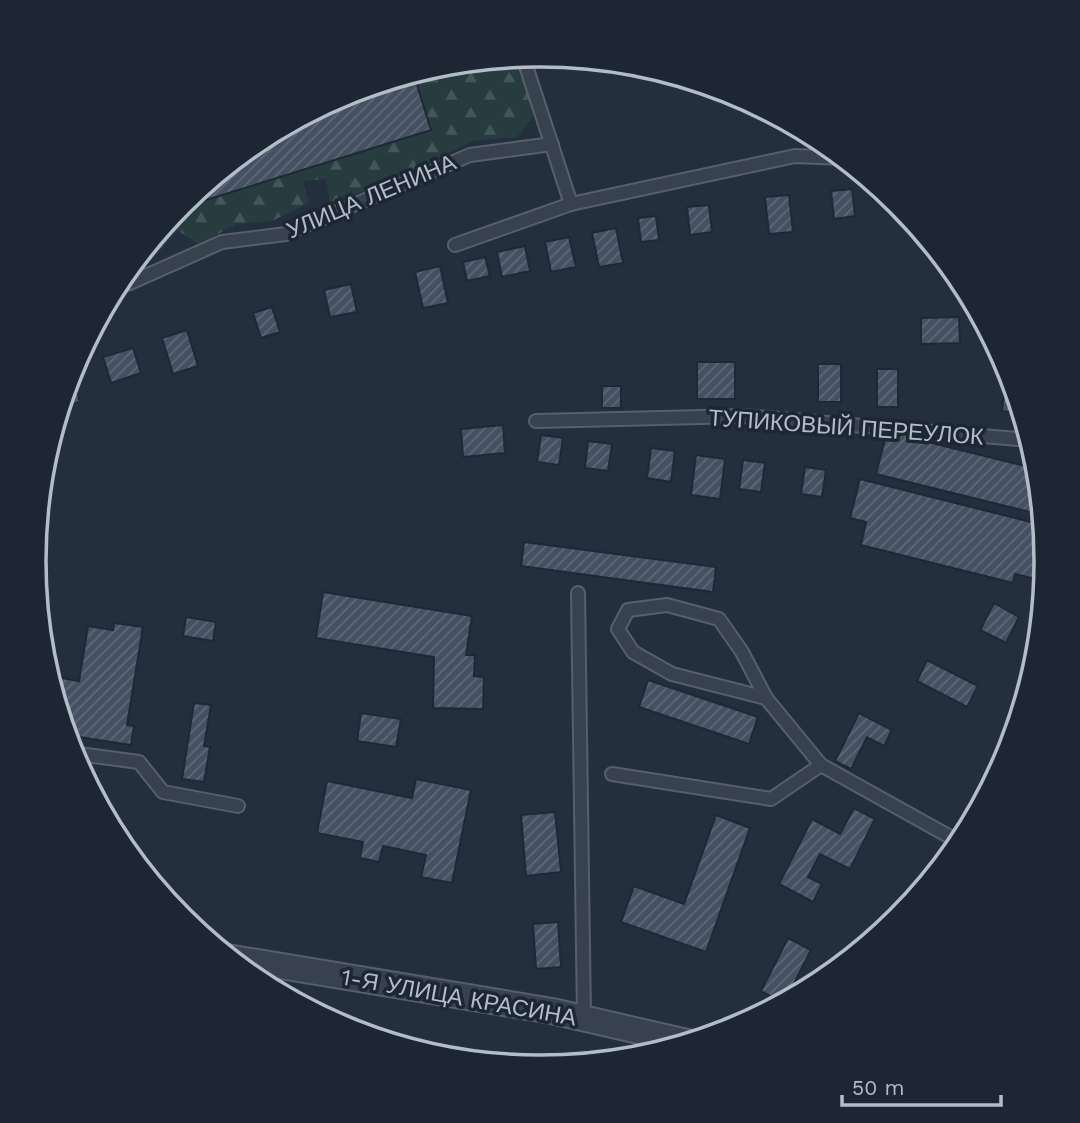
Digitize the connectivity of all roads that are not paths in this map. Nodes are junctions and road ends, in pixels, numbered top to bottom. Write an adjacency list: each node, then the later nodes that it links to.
1 (526, 67): 2 (lane)
2 (552, 144): 4 (lane); 6 (lane, УЛИЦА ЛЕНИНА)
3 (825, 157): 4 (lane)
4 (571, 204): 5 (lane)
5 (455, 245)
6 (132, 283)
7 (536, 421): 8 (lane, ТУПИКОВЫЙ ПЕРЕУЛОК)
8 (1019, 439)
9 (578, 593): 17 (lane)
10 (766, 698): 10 (lane); 12 (lane)
11 (85, 755): 14 (lane)
12 (821, 765): 13 (lane); 15 (lane)
13 (612, 774)
14 (238, 806)
15 (950, 837)
16 (248, 960): 17 (street, 1-Я УЛИЦА КРАСИНА)
17 (584, 1018): 18 (street, 1-Я УЛИЦА КРАСИНА)
18 (671, 1038)

